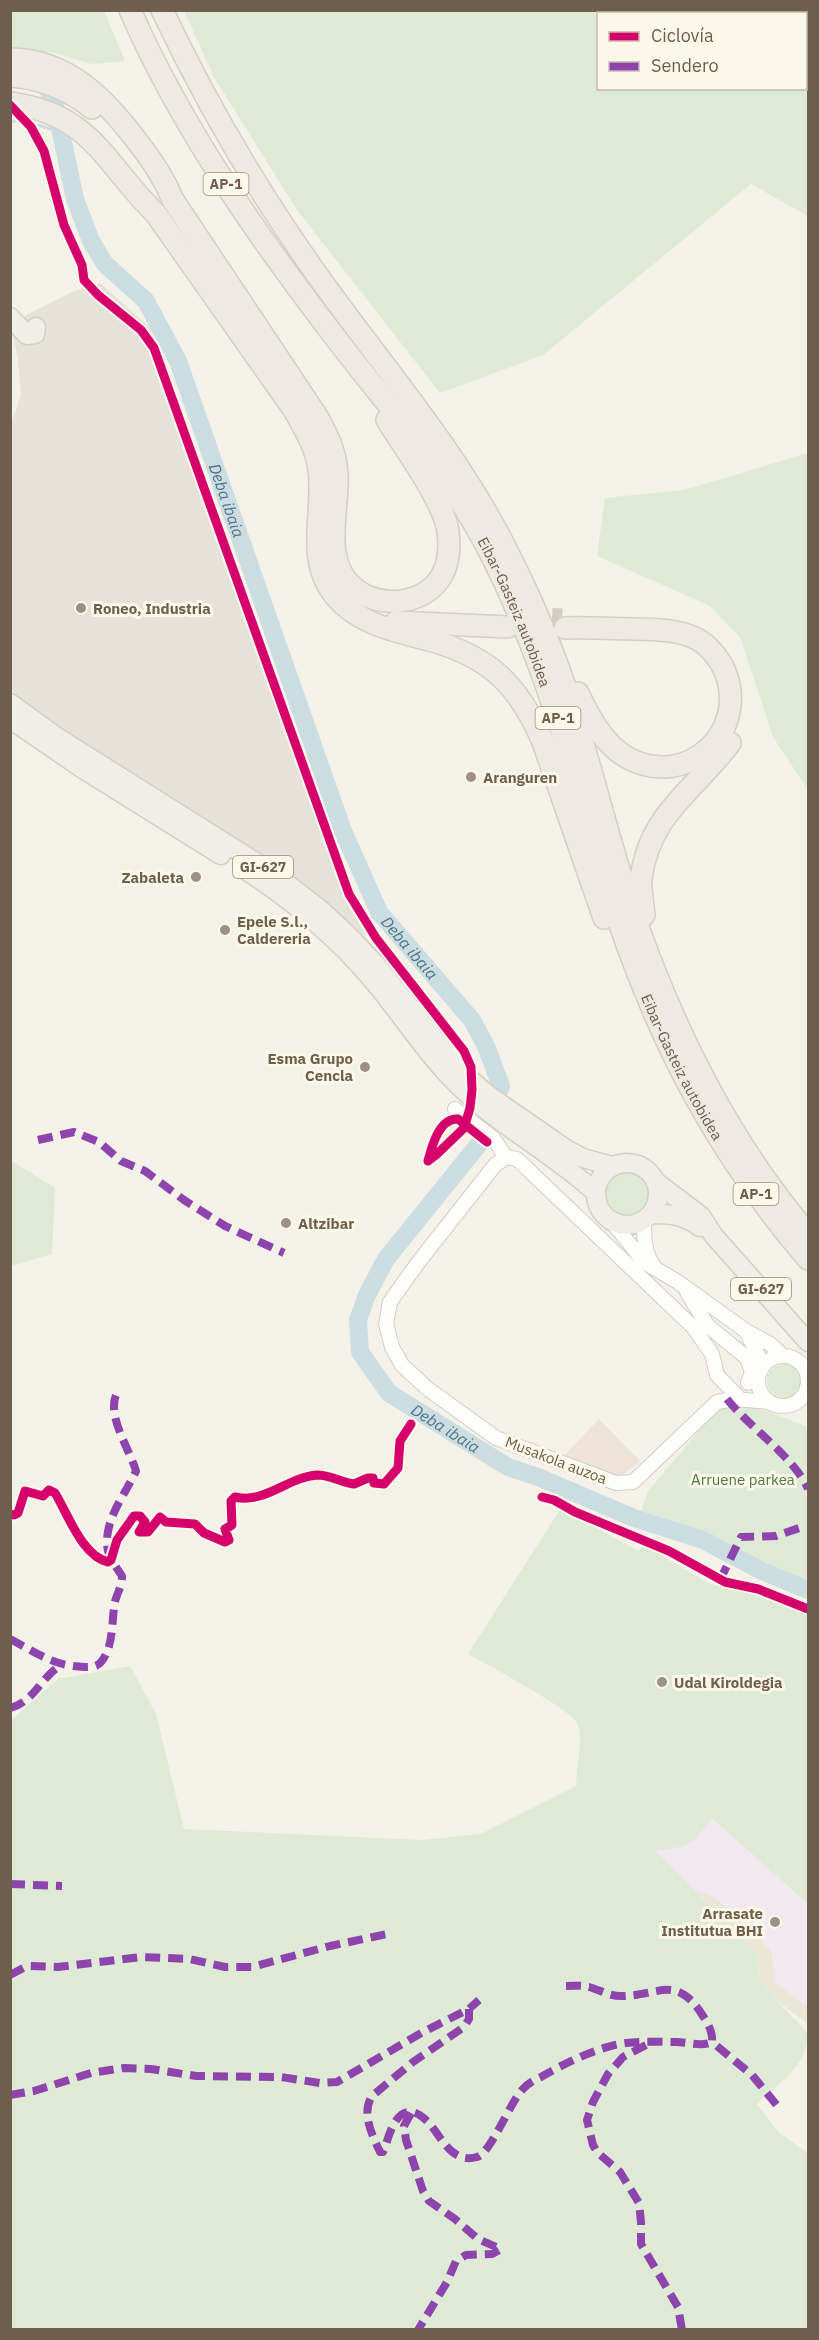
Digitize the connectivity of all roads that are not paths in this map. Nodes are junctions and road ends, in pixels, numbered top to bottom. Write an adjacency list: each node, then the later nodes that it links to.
1 (130, 10): 11 (highway, Eibar-Gasteiz autobidea / AP-1)
2 (162, 10): 12 (highway, Eibar-Gasteiz autobidea / AP-1)
3 (10, 59): 7 (highway)
4 (10, 76): 7 (highway)
5 (10, 87): 7 (highway)
6 (10, 103): 8 (highway)
7 (94, 108): 8 (highway); 13 (highway)
8 (156, 214): 13 (highway)
9 (10, 317): 10 (main road)
10 (36, 327)
11 (341, 345): 13 (highway); 20 (highway, Eibar-Gasteiz autobidea / AP-1)
12 (525, 588): 17 (highway, Eibar-Gasteiz autobidea / AP-1); 17 (highway)
13 (359, 604): 14 (highway); 20 (highway)
14 (506, 622)
15 (10, 703): 18 (main road, GI-627)
16 (10, 719): 18 (main road, GI-627)
17 (646, 943): 28 (highway, Eibar-Gasteiz autobidea / AP-1)
18 (468, 1086): 21 (main road, GI-627)
19 (458, 1111): 21 (street)
20 (710, 1125): 30 (highway, Eibar-Gasteiz autobidea / AP-1)
21 (505, 1126): 22 (street); 23 (main road, GI-627); 25 (main road, GI-627)
22 (506, 1157): 35 (street); 38 (street, Musakola auzoa)
23 (612, 1166): 24 (main road, GI-627); 25 (main road)
24 (656, 1182): 26 (main road); 29 (main road, GI-627)
25 (595, 1192): 27 (main road, GI-627)
26 (648, 1218): 27 (main road, GI-627); 29 (main road, GI-627); 31 (street)
27 (613, 1223): 31 (street)
28 (808, 1234)
29 (714, 1236): 34 (main road, GI-627)
30 (808, 1259)
31 (654, 1267): 32 (street)
32 (685, 1288): 33 (street); 37 (street)
33 (746, 1331): 36 (street); 37 (street)
34 (808, 1342)
35 (712, 1354): 37 (street); 38 (street)
36 (783, 1356): 37 (street); 40 (street)
37 (756, 1377): 39 (street)
38 (740, 1399): 39 (street, Musakola auzoa)
39 (770, 1402): 40 (street)
40 (805, 1403)

